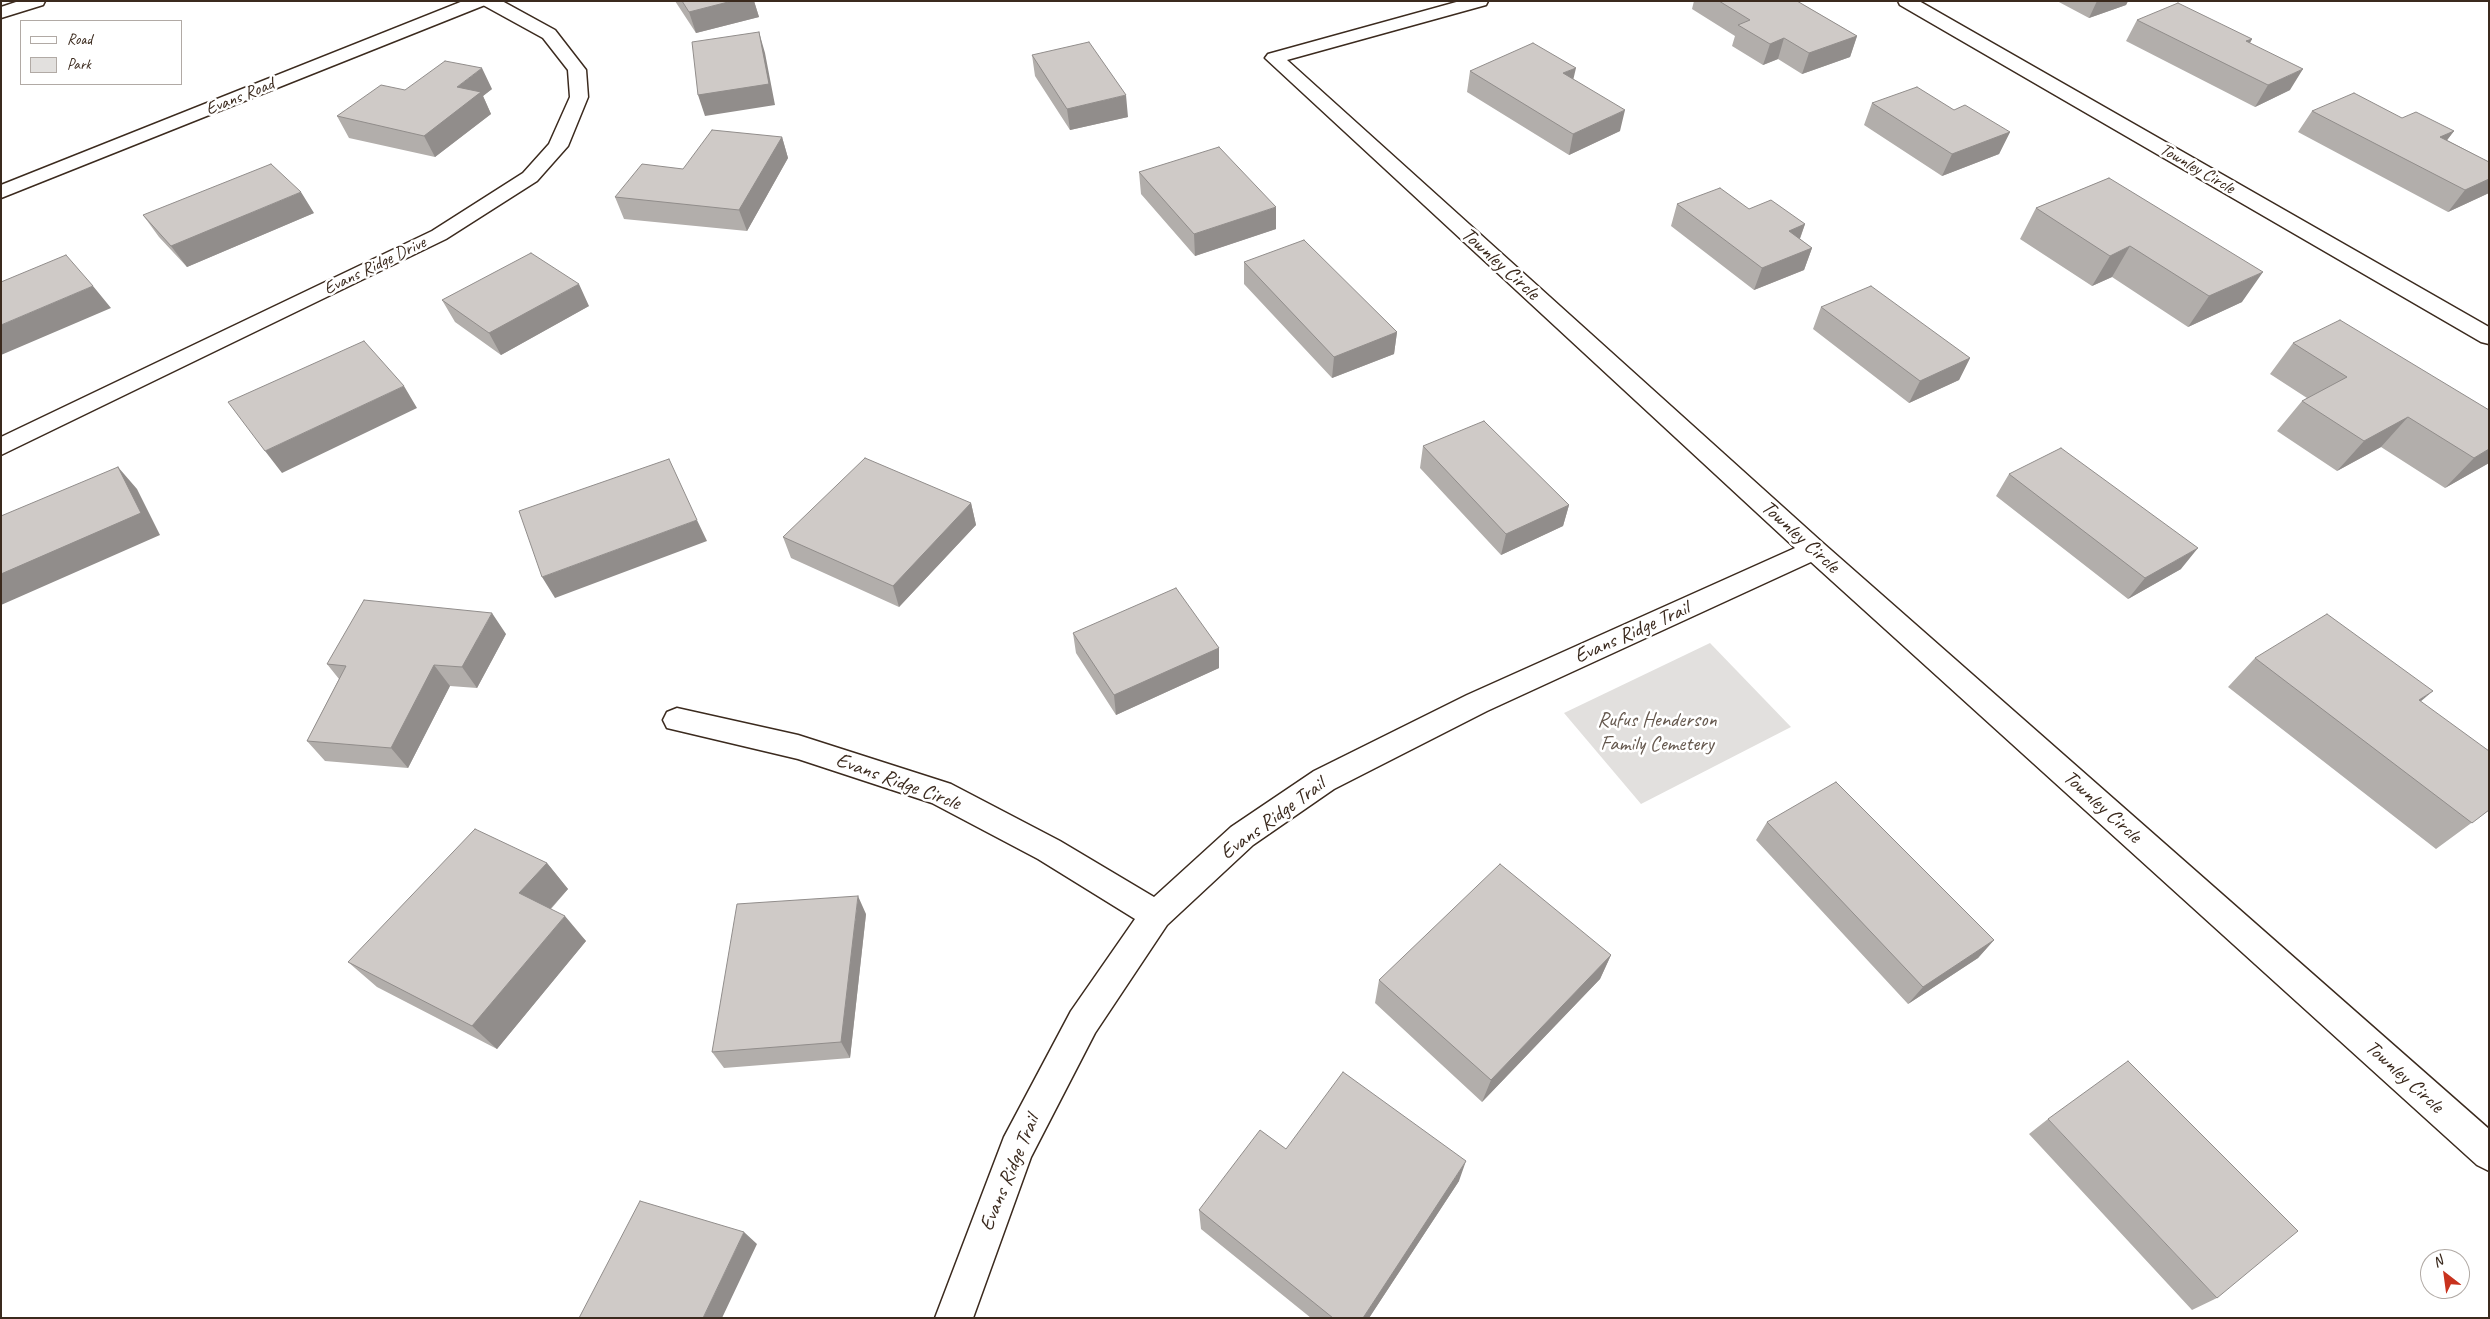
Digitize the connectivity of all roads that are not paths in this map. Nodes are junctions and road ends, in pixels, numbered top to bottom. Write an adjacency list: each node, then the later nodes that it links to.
1 (36, 1): 6 (street)
2 (479, 1): 7 (street, Evans Road)
3 (489, 1): 11 (street, Evans Ridge Drive)
4 (1480, 1): 12 (street, Townley Circle)
5 (1906, 1): 9 (street, Townley Circle)
6 (1, 14)
7 (1, 192)
8 (2489, 316): 9 (street)
9 (2469, 326): 10 (street, Townley Circle)
10 (2489, 337)
11 (1, 447)
12 (1814, 550): 14 (street, Evans Ridge Trail); 15 (street, Townley Circle)
13 (677, 720): 14 (street, Evans Ridge Circle)
14 (1156, 915): 16 (street, Evans Ridge Trail)
15 (2489, 1153)
16 (954, 1318)

